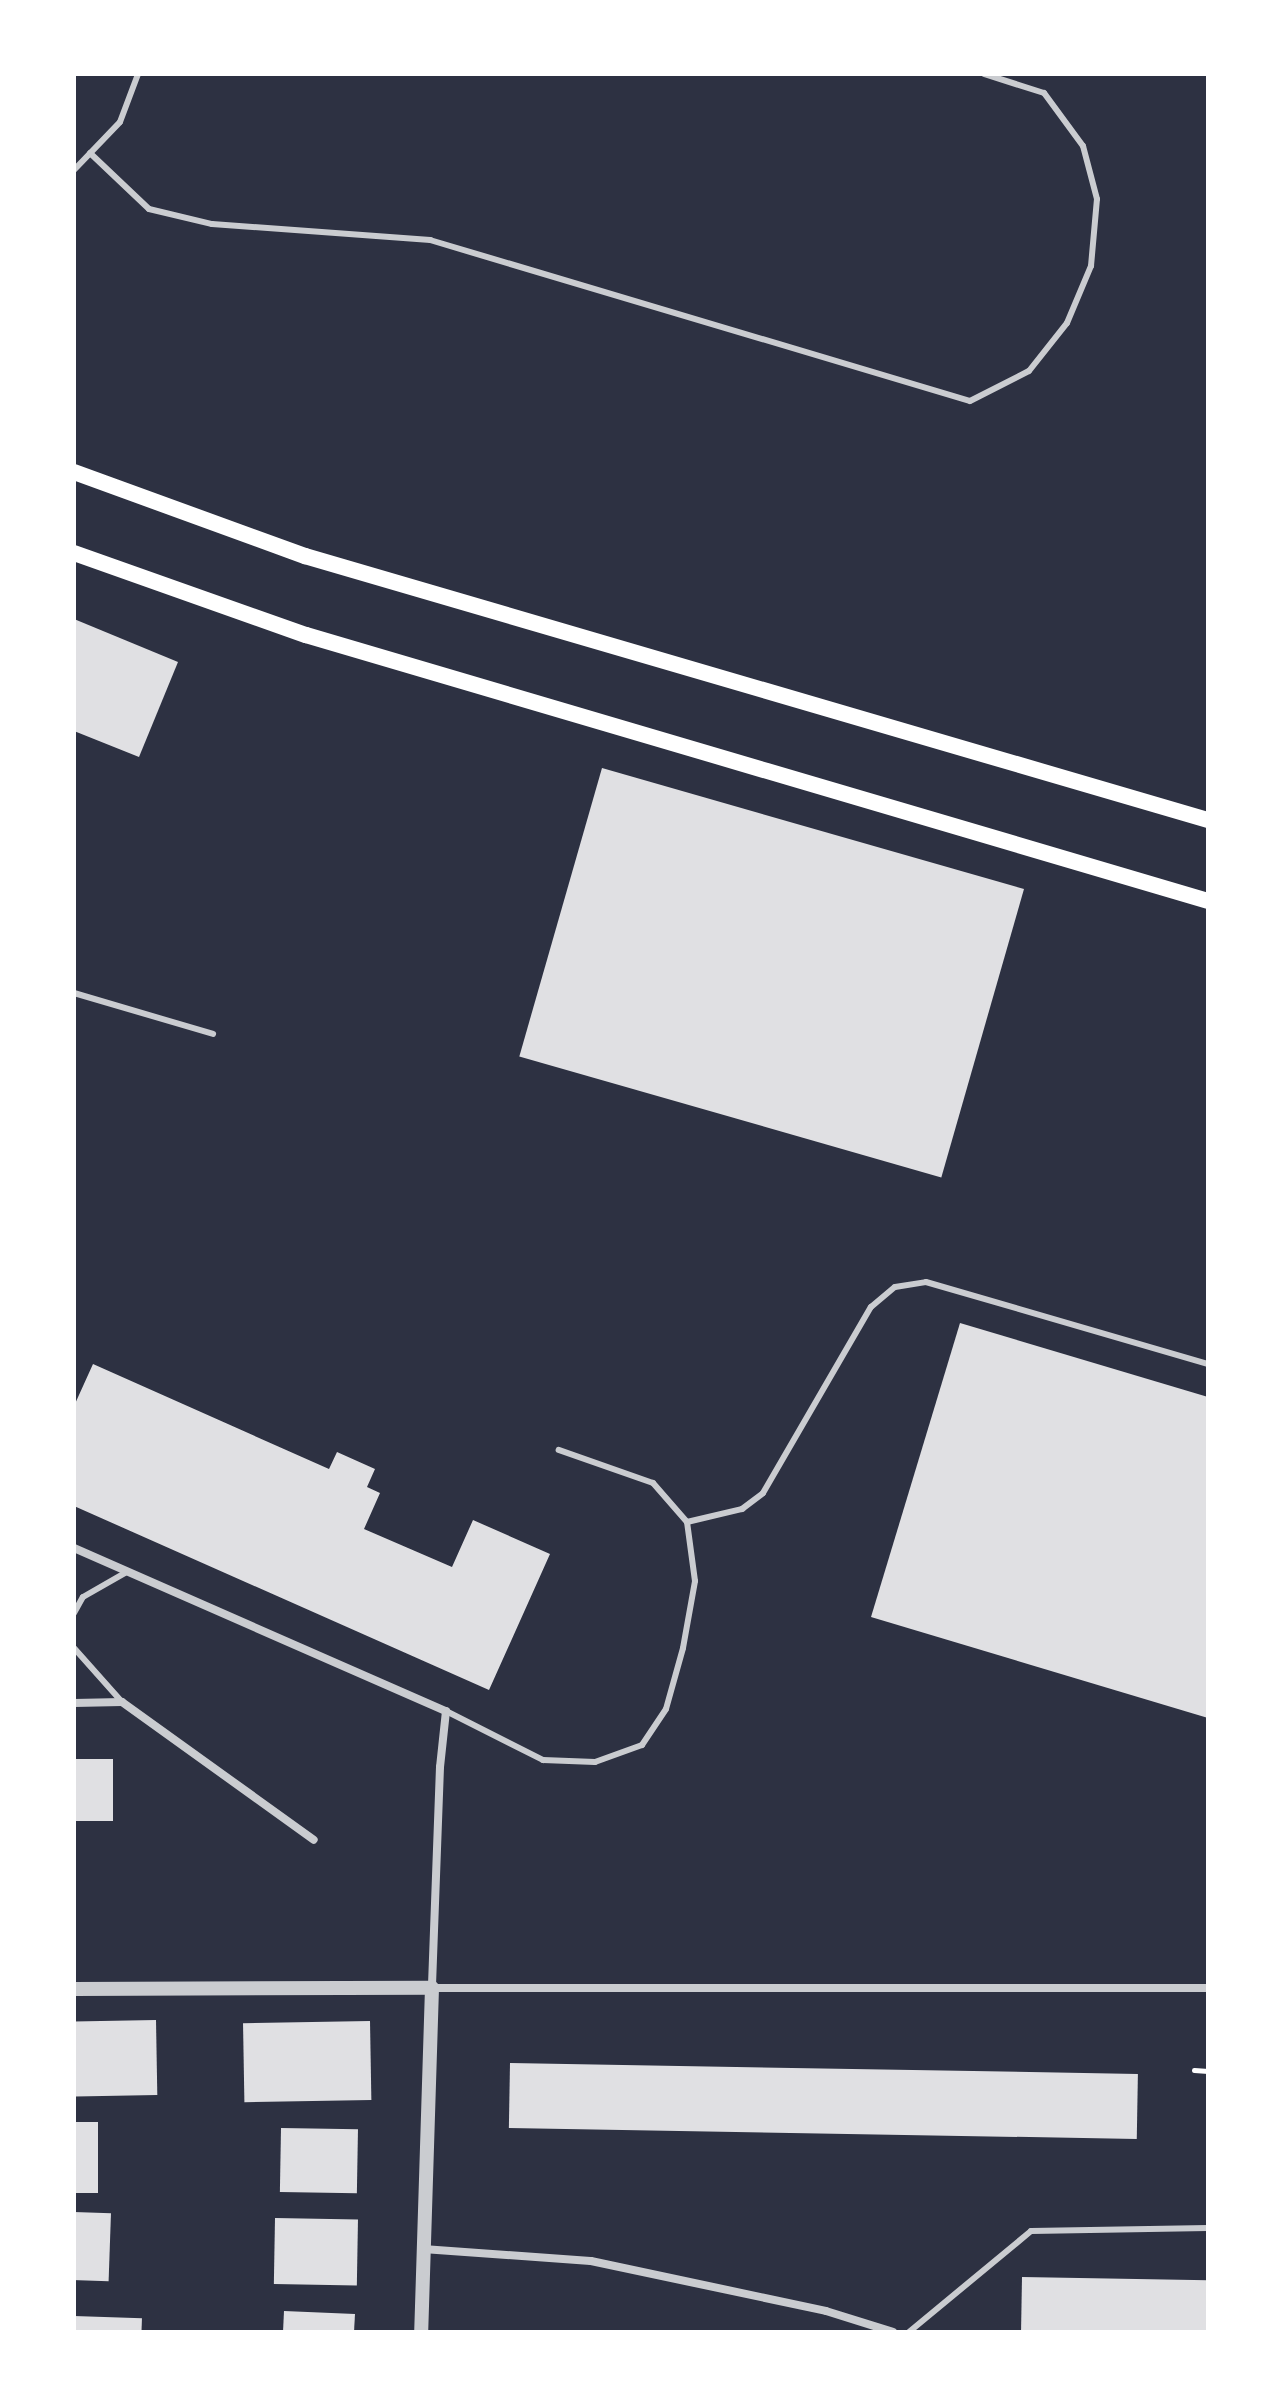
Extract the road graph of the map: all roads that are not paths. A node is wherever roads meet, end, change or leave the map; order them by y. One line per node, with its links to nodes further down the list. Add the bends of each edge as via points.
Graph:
1 (138, 74): 3 (lane, via 120,122)
2 (984, 74): 3 (lane, via 1044,93 1083,146 1097,199 1091,266 1067,323 1029,371 970,401 430,240 212,224 149,209)
3 (90, 153): 4 (lane)
4 (74, 170)
5 (74, 472): 7 (main road, via 305,556)
6 (74, 553): 8 (main road, via 306,635)
7 (1208, 820)
8 (1208, 901)
9 (74, 993): 10 (lane)
10 (213, 1034)
11 (1208, 1364): 13 (lane, via 926,1282 895,1287 871,1307 763,1493 742,1509)
12 (559, 1450): 13 (lane, via 653,1483)
13 (687, 1522): 20 (lane, via 695,1581 683,1648 666,1709 642,1745 595,1762 543,1760)
14 (74, 1548): 15 (street)
15 (125, 1573): 16 (lane, via 83,1597); 20 (street)
16 (74, 1613)
17 (74, 1648): 18 (lane)
18 (122, 1702): 19 (street); 21 (street)
19 (74, 1703)
20 (446, 1711): 22 (street)
21 (314, 1840)
22 (432, 1988): 23 (street); 24 (street); 26 (street)
23 (1208, 1988)
24 (74, 1989)
25 (1208, 2228): 29 (lane, via 1031,2231)
26 (423, 2249): 27 (street); 28 (street, via 591,2261 796,2304)
27 (421, 2332)
28 (893, 2332)
29 (909, 2332)

